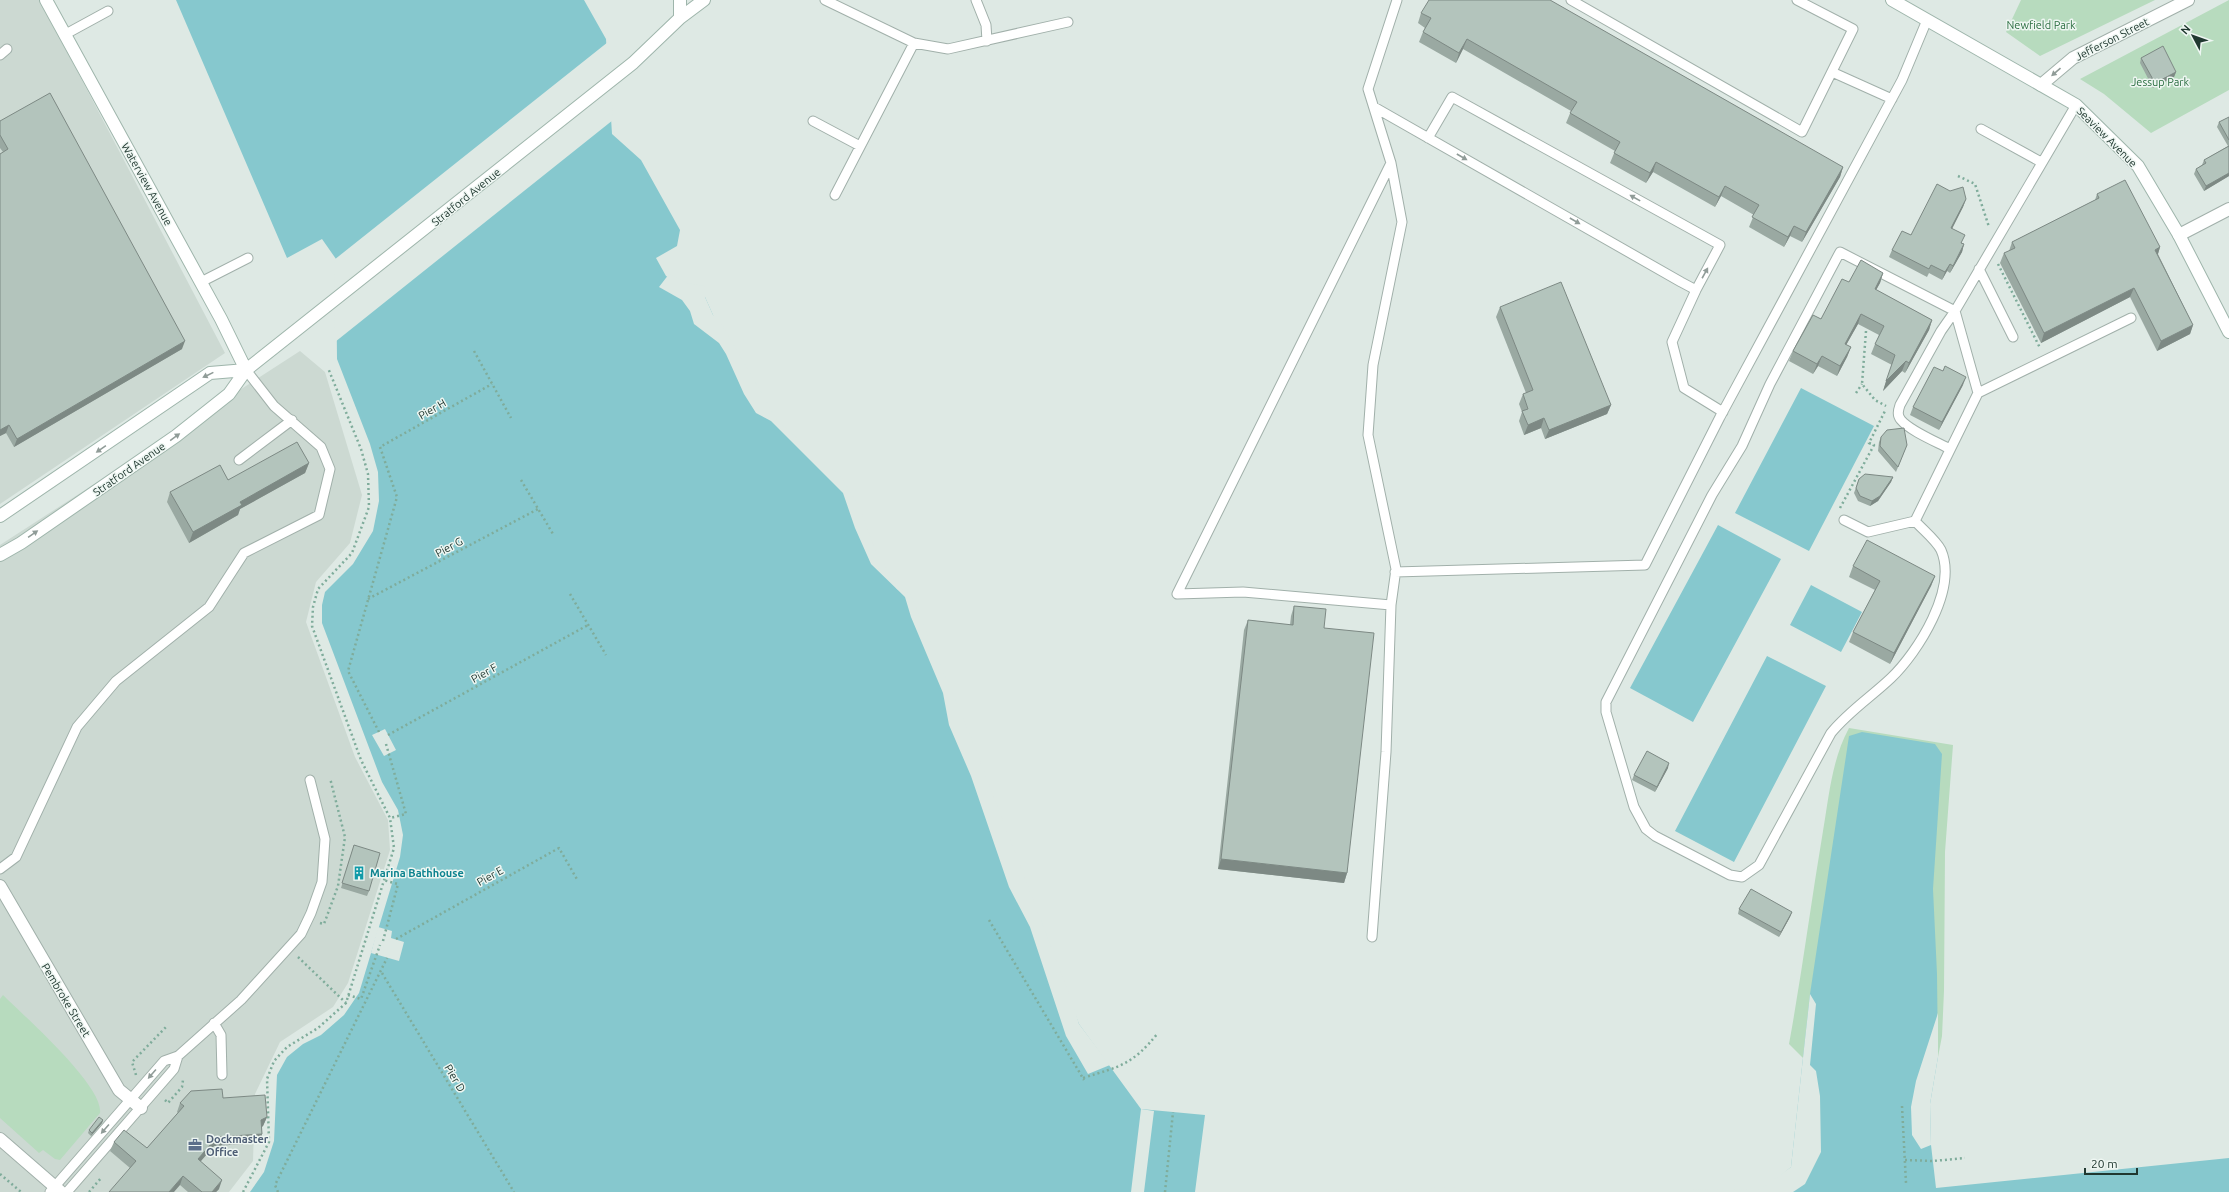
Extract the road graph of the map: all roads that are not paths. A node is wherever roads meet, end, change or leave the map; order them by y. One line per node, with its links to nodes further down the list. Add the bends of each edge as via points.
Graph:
1 (46, 0): 15 (street, Waterview Avenue)
2 (680, 0): 12 (street)
3 (704, 0): 12 (street, Stratford Avenue)
4 (825, 0): 17 (lane)
5 (976, 0): 16 (lane, via 986,25)
6 (1397, 0): 22 (lane, via 1368,89)
7 (1571, 0): 18 (lane, via 1802,132)
8 (1797, 0): 18 (lane, via 1853,29)
9 (1892, 0): 13 (street, Seaview Avenue)
10 (2188, 0): 19 (street, Jefferson Street, one-way to 19, via 2073,58)
11 (108, 12): 15 (lane)
12 (680, 18): 40 (street, Stratford Avenue, via 633,63)
13 (1927, 20): 19 (street, Seaview Avenue); 20 (lane)
14 (1068, 22): 16 (lane)
15 (64, 35): 34 (street, Waterview Avenue)
16 (987, 41): 17 (lane, via 948,49)
17 (914, 43): 26 (lane)
18 (1832, 72): 20 (lane)
19 (2041, 86): 21 (street, Seaview Avenue)
20 (1892, 99): 42 (lane)
21 (2076, 106): 27 (lane); 31 (street, Seaview Avenue, via 2138,166)
22 (1374, 107): 25 (lane); 28 (lane)
23 (813, 121): 26 (lane)
24 (1982, 130): 27 (lane)
25 (1428, 138): 35 (lane, one-way to 35); 35 (lane, one-way to 25, via 1720,245 1452,97)
26 (860, 146): 29 (lane)
27 (2041, 162): 33 (lane)
28 (1391, 163): 50 (lane, via 1402,222 1373,365 1368,435); 51 (lane, via 1177,594 1243,592)
29 (835, 195)
30 (2229, 208): 31 (street)
31 (2179, 235): 38 (street, Seaview Avenue)
32 (248, 258): 34 (lane)
33 (1979, 269): 36 (lane); 39 (lane)
34 (201, 282): 40 (street, Waterview Avenue)
35 (1696, 290): 42 (lane, via 1672,342 1684,388)
36 (1955, 311): 41 (lane); 44 (lane, via 1941,331 1898,412 1900,419 1907,425); 48 (lane, via 1840,252 1770,384 1742,446 1708,502 1606,702 1606,712 1634,807 1646,829 1730,875 1742,877 1759,865 1831,733 1843,719 1891,678 1933,618 1942,595 1945,562 1940,549)
37 (2131, 318): 41 (lane)
38 (2229, 332)
39 (2013, 337)
40 (246, 370): 43 (lane, via 274,406); 46 (street, one-way to 46, via 210,373); 49 (street, Stratford Avenue, one-way to 40, via 176,436 229,394)
41 (1978, 393): 44 (lane)
42 (1723, 412): 50 (lane, via 1645,565)
43 (292, 420): 45 (lane); 53 (lane, via 321,447 330,469 319,515 244,552 209,607 116,681 77,727 16,857)
44 (1950, 449): 48 (lane)
45 (239, 460)
46 (0, 516)
47 (1840, 517): 48 (lane, via 1868,532)
48 (1915, 521)
49 (0, 555)
50 (1395, 572): 51 (lane)
51 (1391, 605): 55 (lane, via 1386,752)
52 (310, 780): 56 (lane, via 325,839 322,882 311,913 301,934 289,948 241,1000)
53 (0, 869)
54 (0, 886): 59 (street, Pembroke Street, via 119,1090)
55 (1372, 937)
56 (214, 1023): 57 (lane); 58 (lane, via 221,1035)
57 (178, 1056): 59 (lane, one-way to 59, via 164,1061); 60 (lane, via 174,1069)
58 (222, 1075)
59 (131, 1099): 60 (street, Pembroke Street); 62 (lane, one-way to 62)
60 (141, 1108): 63 (lane)
61 (0, 1139): 62 (street)
62 (56, 1190)
63 (67, 1192)

